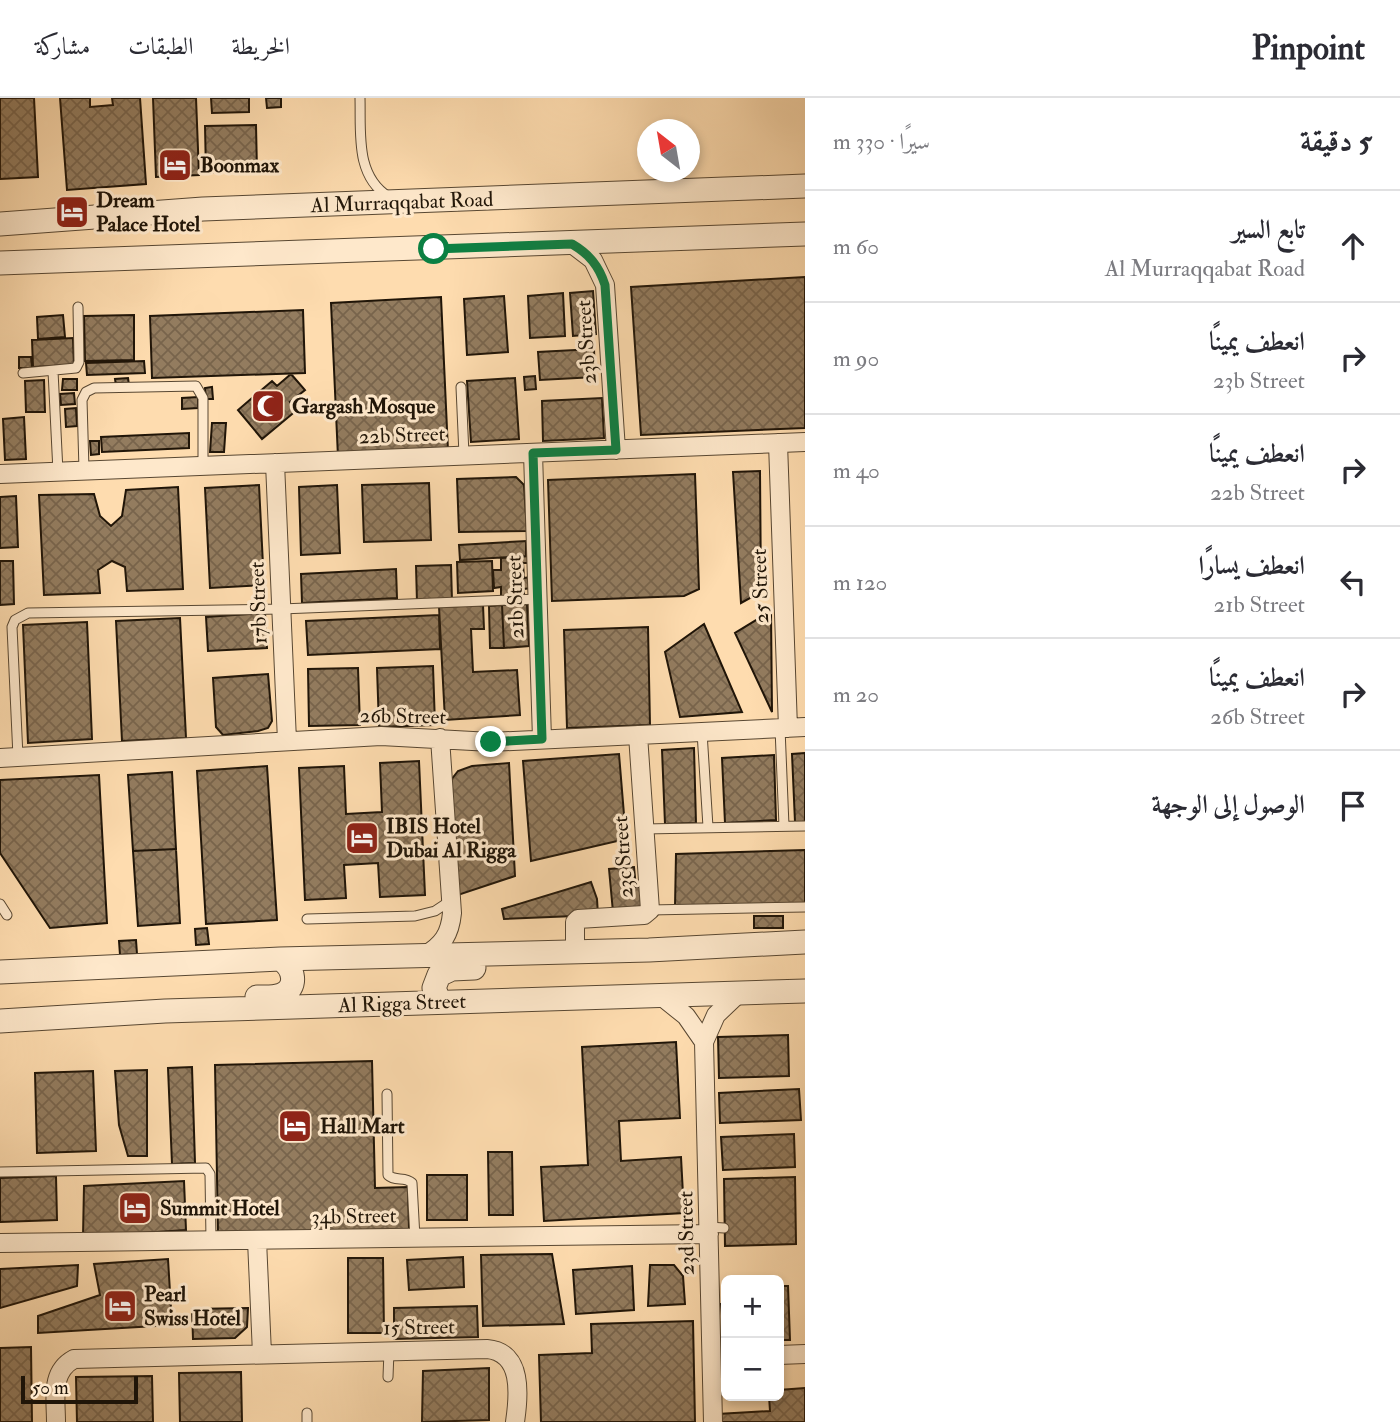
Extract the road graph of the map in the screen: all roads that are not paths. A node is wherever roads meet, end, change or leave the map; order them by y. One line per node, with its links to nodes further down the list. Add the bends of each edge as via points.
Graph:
1 (360, 98): 3 (lane, via 365,170 373,184)
2 (801, 183): 3 (street, Al Murraqqabat Road)
3 (400, 203): 4 (street, Al Murraqqabat Road)
4 (203, 209): 6 (street, Al Murraqqabat Road); 7 (street, via 124,223)
5 (0, 216): 6 (street)
6 (25, 223): 7 (street, Al Murraqqabat Road)
7 (0, 227)
8 (805, 234): 9 (street)
9 (572, 244): 10 (street); 17 (street, 23b Street, via 593,261 605,285)
10 (4, 263)
11 (78, 307): 12 (lane, via 78,365)
12 (52, 371): 13 (lane); 23 (lane)
13 (23, 373)
14 (461, 387): 19 (lane)
15 (805, 442): 16 (street, 22b Street)
16 (778, 443): 17 (street, 22b Street); 27 (street, 25 Street)
17 (616, 450): 18 (street, 22b Street)
18 (533, 453): 19 (street, 22b Street); 25 (street, 21b Street)
19 (464, 456): 20 (street, 22b Street)
20 (275, 463): 21 (street, 22b Street); 26 (street, 17b Street)
21 (203, 466): 22 (street, 22b Street); 22 (lane, via 203,398 196,386 94,388 82,400)
22 (84, 470): 23 (street, 22b Street)
23 (58, 471): 24 (street, 22b Street)
24 (0, 474)
25 (538, 599): 26 (lane); 31 (street, 21b Street)
26 (281, 609): 32 (street, 17b Street); 33 (lane, via 21,615 11,635)
27 (791, 728): 28 (street, 26b Street); 34 (lane)
28 (702, 732): 29 (street, 26b Street); 36 (lane)
29 (638, 735): 31 (street, 26b Street); 37 (street, 23c Street)
30 (440, 738): 31 (street, 26b Street); 32 (street, 26b Street); 38 (street)
31 (542, 739)
32 (287, 741): 33 (street, 26b Street)
33 (9, 757)
34 (784, 826): 35 (lane); 36 (lane)
35 (805, 826)
36 (708, 827): 37 (lane)
37 (644, 829): 41 (street, 23c Street)
38 (452, 900): 43 (lane, via 415,916); 46 (street, via 451,926 445,939)
39 (0, 904): 42 (lane)
40 (805, 907): 41 (lane)
41 (650, 910): 45 (street, 23c Street, via 644,915 578,919)
42 (7, 915)
43 (307, 919)
44 (805, 942): 45 (street)
45 (568, 951): 46 (street); 52 (street, via 523,967 445,971 433,988)
46 (425, 956): 47 (street)
47 (280, 959): 48 (street); 53 (street, via 292,971 285,994 194,1001)
48 (0, 972)
49 (805, 991): 50 (street, Al Rigga Street)
50 (737, 995): 51 (street, Al Rigga Street); 55 (street, 23d Street, via 716,1015)
51 (661, 996): 52 (street, Al Rigga Street); 55 (street, via 686,1016)
52 (439, 1001): 53 (street, Al Rigga Street)
53 (165, 1012): 54 (street, Al Rigga Street)
54 (0, 1021)
55 (704, 1042): 58 (street, 23d Street)
56 (387, 1094): 59 (lane, via 388,1175 412,1182)
57 (0, 1172): 60 (lane, via 206,1168 210,1174)
58 (714, 1230): 59 (street, 34b Street); 67 (street, 23d Street)
59 (415, 1238): 61 (street, 34b Street)
60 (211, 1240): 61 (street, 34b Street); 62 (street, 34b Street)
61 (257, 1240): 64 (street)
62 (0, 1243)
63 (389, 1351): 64 (street, 15 Street); 68 (lane); 70 (street, 15 Street, via 487,1349 503,1353 516,1374)
64 (262, 1354): 69 (street, 15 Street, via 74,1359 59,1370 56,1379)
65 (784, 1354): 66 (street)
66 (805, 1354)
67 (719, 1355): 71 (street, 23d Street)
68 (388, 1377)
69 (56, 1422)
70 (515, 1422)
71 (713, 1422)

